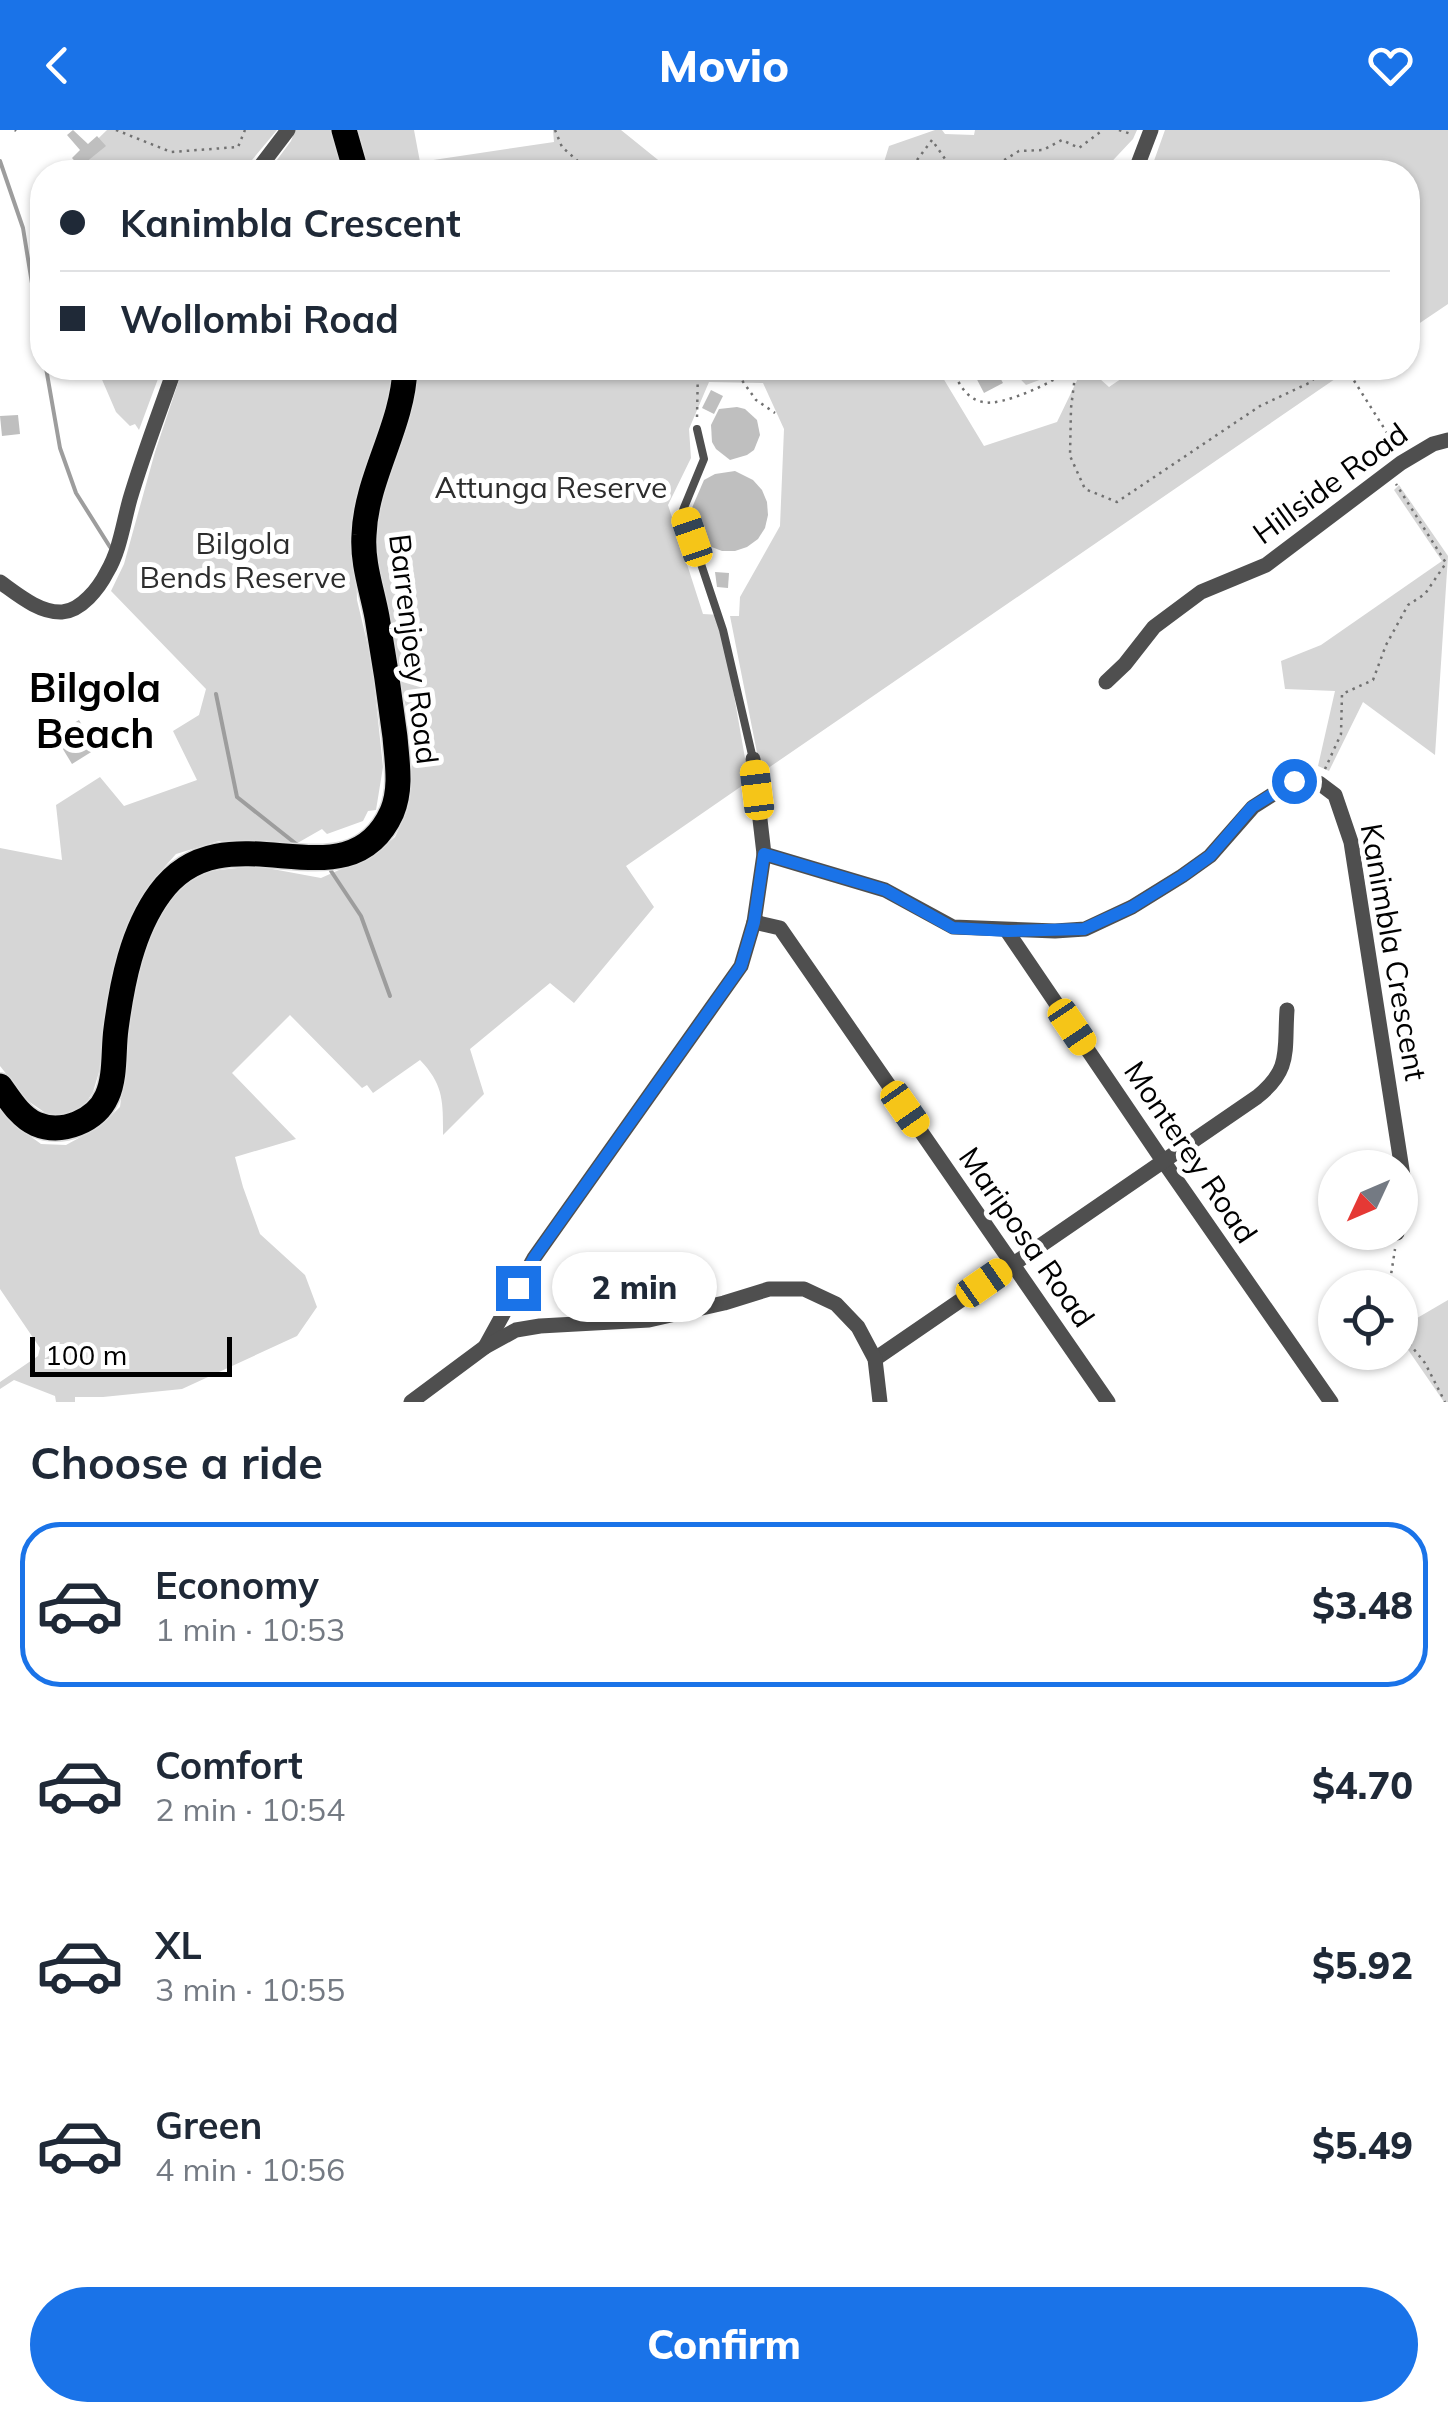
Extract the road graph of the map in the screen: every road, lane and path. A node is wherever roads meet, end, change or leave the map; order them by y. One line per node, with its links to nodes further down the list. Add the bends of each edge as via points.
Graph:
1 (116, 130): 2 (path, via 171,152 238,147)
2 (245, 130)
3 (288, 130): 8 (street)
4 (344, 130): 9 (main road)
5 (555, 130): 10 (path)
6 (1103, 130): 13 (path, via 1078,148 1062,140)
7 (1150, 130): 14 (street)
8 (265, 160)
9 (353, 160)
10 (577, 160)
11 (917, 160): 12 (path, via 932,140)
12 (946, 160)
13 (1004, 160)
14 (1139, 160)
15 (171, 380): 28 (street, via 117,549 94,590 62,612 33,604)
16 (404, 380): 36 (main road, Barrenjoey Road, via 364,535 398,770 386,823 364,845 337,858 244,852 182,870 141,927 123,986 108,1094 95,1112 50,1128 22,1114)
17 (696, 380): 25 (path)
18 (743, 380): 24 (path)
19 (957, 380): 20 (path, via 982,402)
20 (1054, 380)
21 (1072, 380): 22 (path, via 1070,456 1085,488 1117,502 1260,406)
22 (1312, 380)
23 (1354, 380): 27 (path)
24 (775, 413)
25 (697, 429): 30 (lane, via 704,459 682,510 723,630)
26 (1448, 440): 27 (street, Hillside Road)
27 (1405, 460): 29 (street, Hillside Road, via 1266,565 1201,592 1154,627); 31 (path, via 1395,482 1446,563 1425,594 1408,605 1373,680 1342,694 1341,734)
28 (0, 582)
29 (1106, 682)
30 (753, 759): 32 (street)
31 (1318, 783): 34 (street, via 1294,781 1252,807 1210,856 1132,907 1084,929); 37 (street, Kanimbla Crescent, via 1335,796 1351,842)
32 (764, 854): 33 (street); 34 (street, via 885,890 953,928)
33 (754, 922): 39 (street, Mariposa Road, via 780,928); 40 (street, via 741,966 534,1258)
34 (1008, 931): 38 (street, Monterey Road)
35 (1287, 1010): 38 (street, via 1283,1067 1274,1084)
36 (0, 1086)
37 (1399, 1150)
38 (1163, 1160): 39 (street); 46 (street, Monterey Road)
39 (1012, 1264): 42 (street); 45 (street, Mariposa Road)
40 (484, 1347): 42 (street, via 516,1330 649,1320 769,1289 804,1289 836,1304); 44 (street)
41 (1418, 1354): 47 (path)
42 (875, 1359): 43 (street)
43 (874, 1400)
44 (411, 1402)
45 (1108, 1402)
46 (1330, 1402)
47 (1445, 1402)

